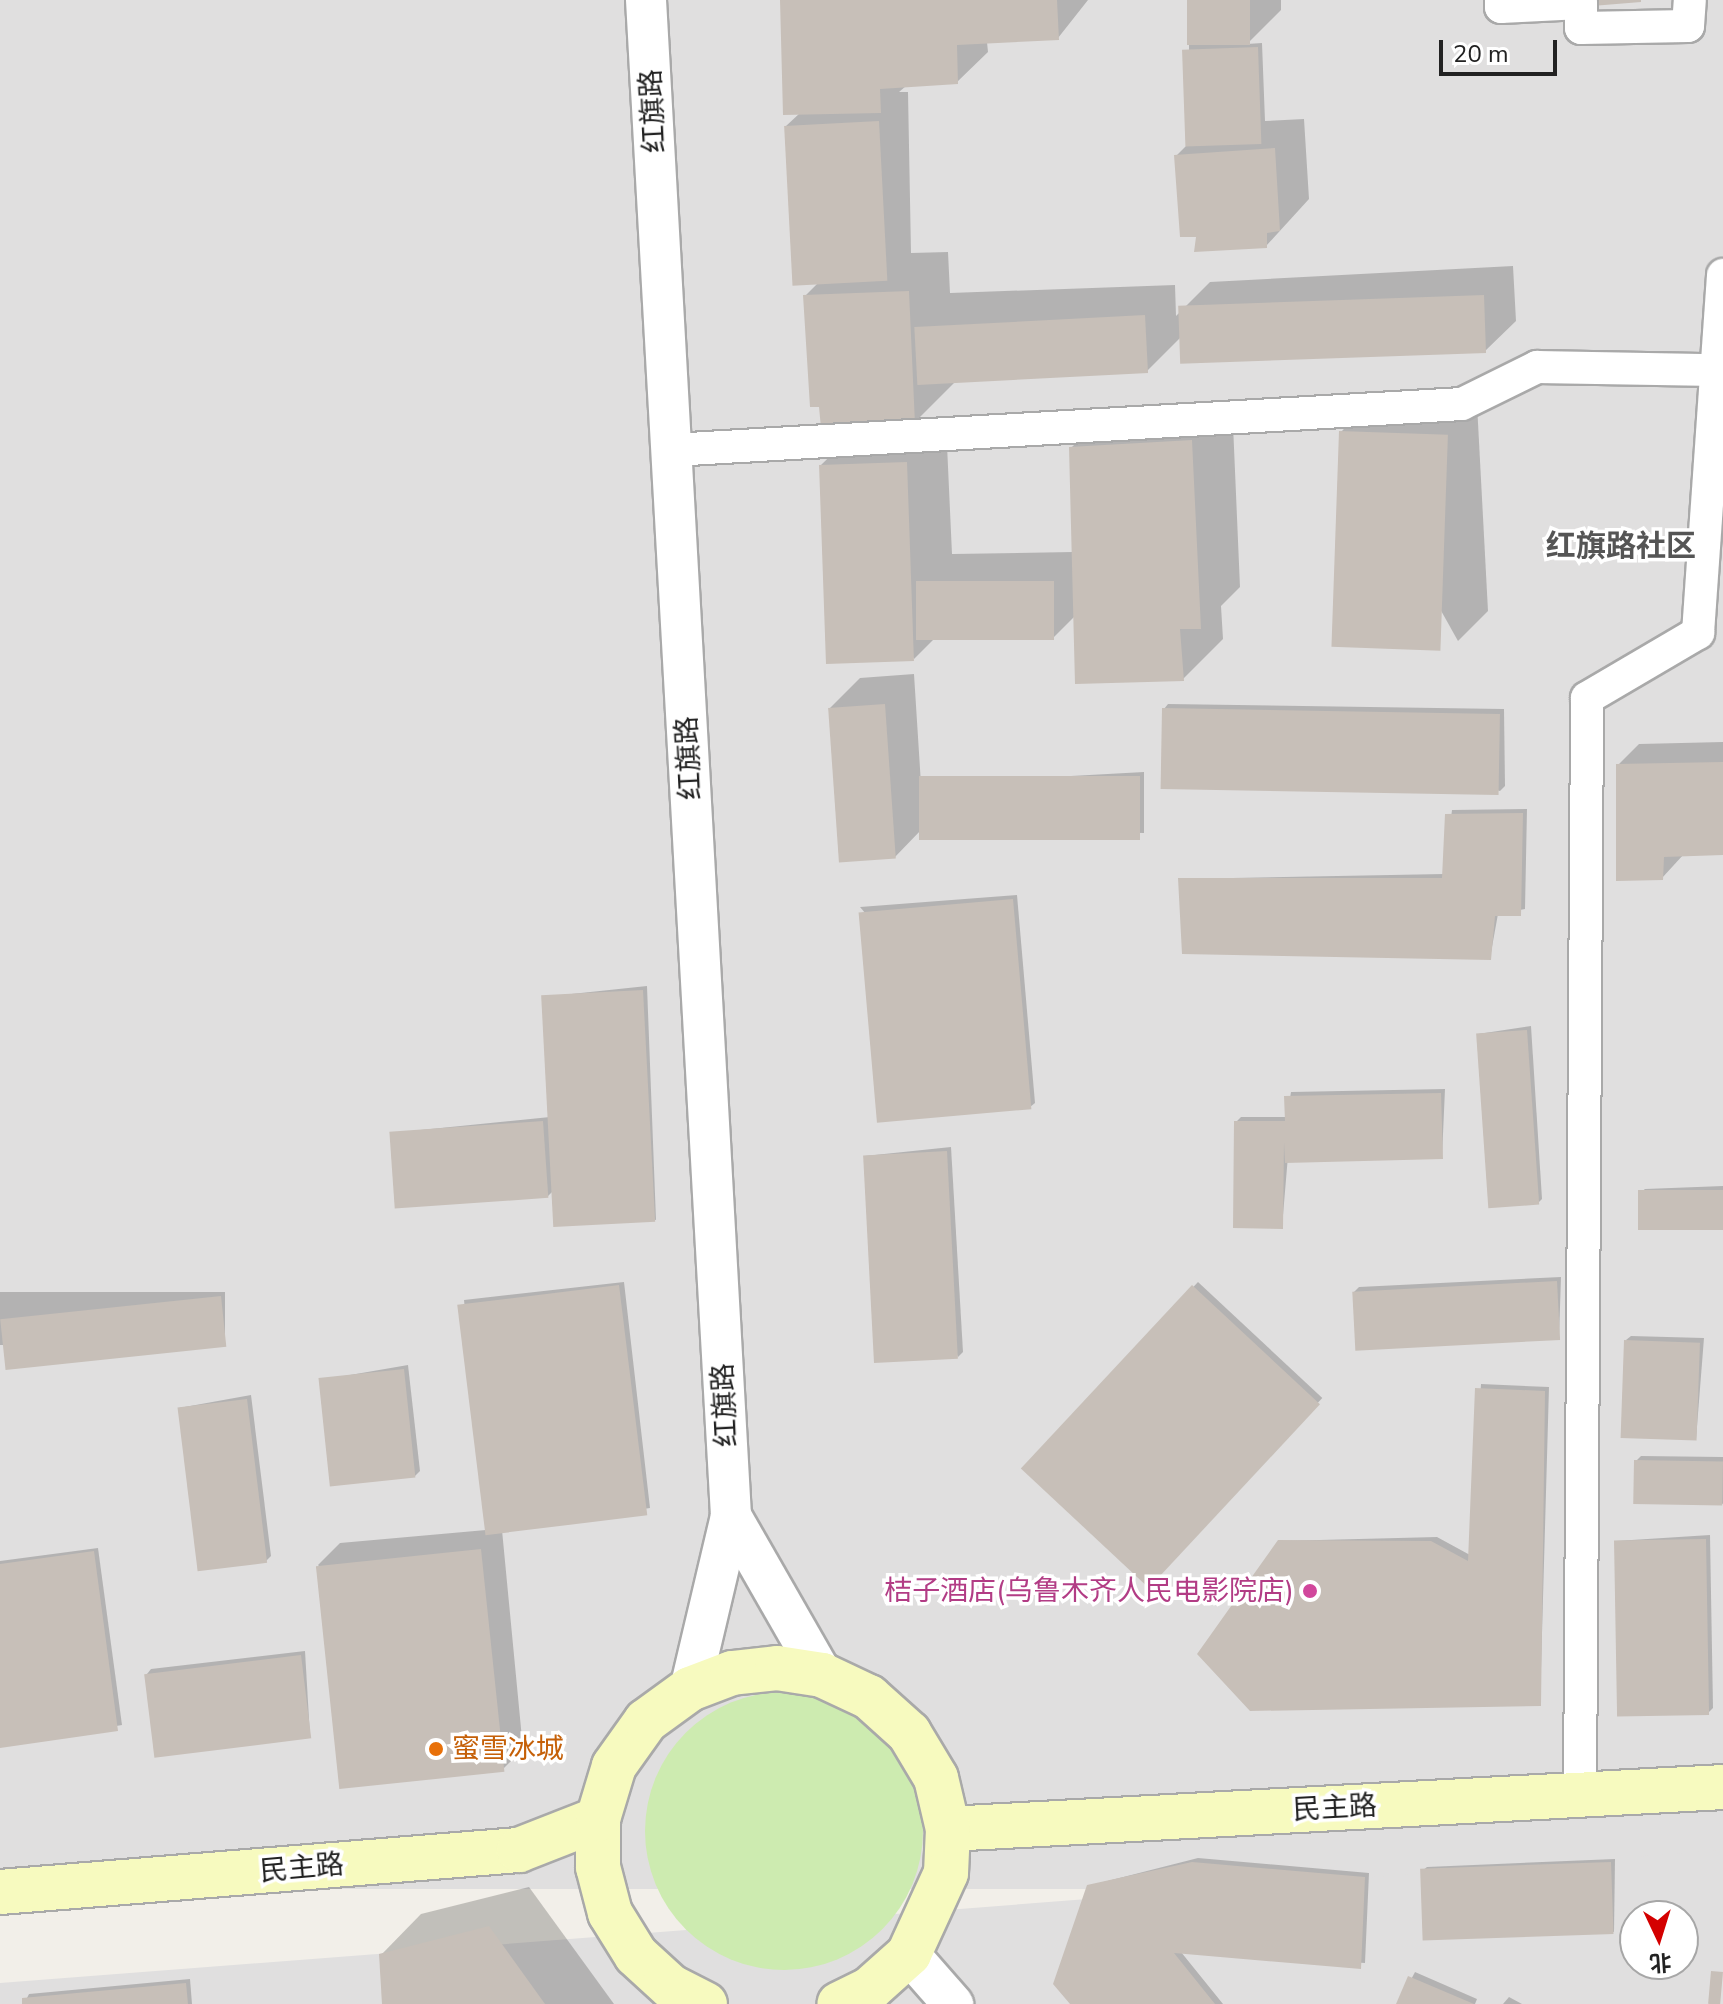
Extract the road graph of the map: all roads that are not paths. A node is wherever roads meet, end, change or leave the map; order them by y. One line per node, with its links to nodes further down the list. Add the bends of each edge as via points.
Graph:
1 (646, 0): 6 (street, 红旗路)
2 (1501, 0): 3 (street, via 1501,7 1581,3 1581,28 1688,26)
3 (1690, 0)
4 (1723, 275): 5 (street)
5 (1716, 370): 6 (street, via 1537,367 1462,404); 11 (street, via 1698,633 1587,698)
6 (672, 450): 7 (street, 红旗路)
7 (731, 1516): 8 (street); 9 (street)
8 (822, 1675): 9 (main road, via 777,1668 732,1673); 13 (main road, via 869,1697 909,1733 936,1778)
9 (690, 1689): 12 (main road, via 638,1733 614,1766)
10 (1723, 1787): 11 (main road, 民主路)
11 (1580, 1794): 13 (main road, 民主路)
12 (598, 1819): 14 (main road, 民主路, via 519,1850); 16 (main road, via 598,1867 610,1913 636,1955)
13 (948, 1829): 15 (main road, via 946,1873)
14 (0, 1892)
15 (909, 1954): 17 (main road, via 870,1989); 18 (street)
16 (680, 1998)
17 (839, 2004)
18 (953, 2004)

